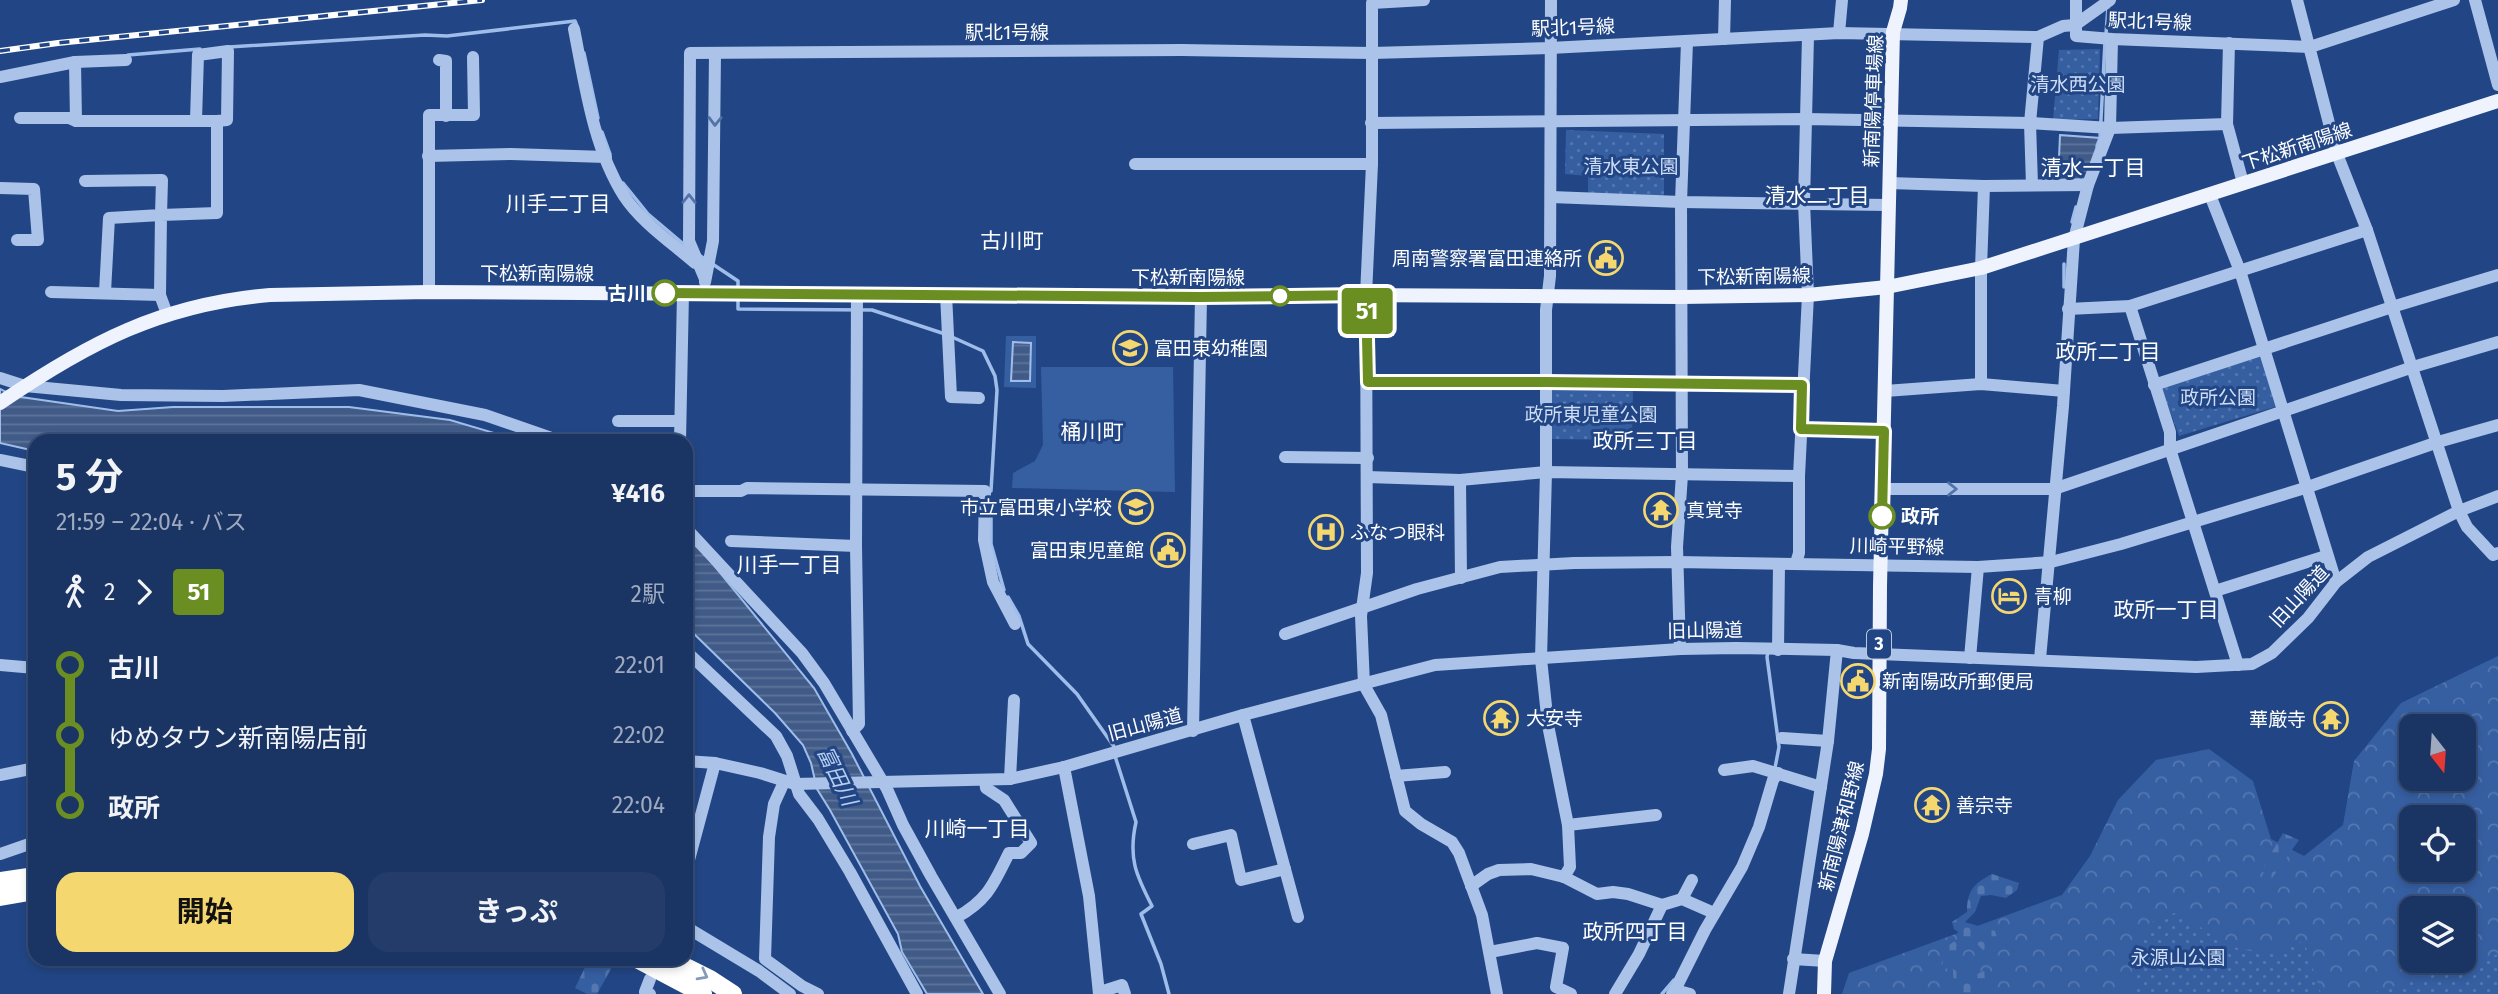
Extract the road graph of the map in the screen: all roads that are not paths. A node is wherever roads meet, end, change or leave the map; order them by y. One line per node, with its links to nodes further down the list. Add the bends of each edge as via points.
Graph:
1 (1424, 0): 24 (street, via 1372,3)
2 (1551, 0): 22 (street)
3 (1725, 0): 17 (street)
4 (1842, 0): 14 (street)
5 (1900, 0): 13 (main road, 新南陽停車場線)
6 (2076, 0): 11 (street)
7 (2110, 0): 11 (street)
8 (2297, 0): 21 (street)
9 (2454, 0): 21 (street)
10 (2475, 0): 30 (street)
11 (2075, 25): 16 (street, 駅北1号線); 18 (street, 駅北1号線, via 2076,36)
12 (574, 29): 47 (street)
13 (1893, 32): 14 (street, 駅北1号線); 16 (street, 駅北1号線); 37 (main road, 新南陽停車場線)
14 (1839, 33): 15 (street, 駅北1号線)
15 (1808, 36): 17 (street, 駅北1号線); 34 (street)
16 (2038, 37): 42 (street)
17 (1724, 39): 19 (street, 駅北1号線)
18 (2112, 39): 20 (street, 駅北1号線); 44 (street)
19 (1687, 42): 22 (street, 駅北1号線); 36 (street)
20 (2229, 43): 21 (street, 駅北1号線); 43 (street)
21 (2310, 47): 45 (street)
22 (1550, 48): 24 (street, 駅北1号線); 40 (street)
23 (715, 53): 24 (street, 駅北1号線); 66 (street, one-way to 23, via 689,241 690,53); 70 (street, one-way to 70, via 713,241)
24 (1372, 53): 41 (street)
25 (473, 57): 32 (street, via 474,115)
26 (125, 60): 28 (street)
27 (439, 60): 32 (street, via 446,61)
28 (75, 62): 29 (street); 38 (street)
29 (0, 77)
30 (2498, 85)
31 (2498, 101): 45 (main road, 下松新南陽線)
32 (446, 116): 46 (street, via 429,115)
33 (20, 118): 38 (street)
34 (1806, 119): 36 (street); 37 (street); 60 (street)
35 (196, 120): 38 (street); 39 (street); 39 (street, via 198,55 228,51 227,120)
36 (1685, 120): 40 (street); 59 (street)
37 (1891, 120): 42 (street); 51 (main road, 新南陽停車場線)
38 (76, 121)
39 (217, 121): 62 (street, via 217,213)
40 (1552, 122): 41 (street); 58 (street)
41 (1371, 123): 49 (street)
42 (2030, 123): 44 (street); 55 (street)
43 (2227, 124): 44 (street); 52 (street)
44 (2110, 128): 53 (street)
45 (2337, 154): 52 (main road, 下松新南陽線); 63 (street)
46 (428, 156): 47 (street); 74 (street)
47 (606, 158): 66 (street, via 624,196)
48 (1135, 164): 49 (street)
49 (1371, 164): 79 (street)
50 (85, 181): 62 (street, via 162,180)
51 (1889, 183): 54 (street); 61 (main road, 新南陽停車場線)
52 (2243, 183): 57 (main road, 下松新南陽線)
53 (2088, 185): 55 (street); 64 (street)
54 (1984, 186): 55 (street); 67 (street)
55 (2032, 186)
56 (0, 188): 65 (street, via 34,189 38,240)
57 (2210, 195): 64 (main road, 下松新南陽線); 68 (street)
58 (1550, 197): 59 (street); 80 (street)
59 (1681, 202): 60 (street); 83 (street)
60 (1804, 202): 61 (street); 81 (street)
61 (1888, 205): 71 (main road, 新南陽停車場線)
62 (161, 215): 73 (street, via 108,218); 76 (street)
63 (2367, 230): 68 (street); 85 (street)
64 (2074, 239): 67 (main road, 下松新南陽線); 86 (street)
65 (17, 240)
66 (698, 266): 70 (street)
67 (1981, 268): 71 (main road, 下松新南陽線); 95 (street)
68 (2240, 271): 84 (street); 89 (street)
69 (2498, 275): 85 (street)
70 (705, 286): 75 (main road, 下松新南陽線); 77 (main road, 下松新南陽線)
71 (1887, 288): 81 (main road, 下松新南陽線); 99 (main road, 新南陽津和野線 / 3)
72 (51, 292): 73 (street)
73 (105, 292): 76 (street)
74 (429, 292): 75 (main road, 下松新南陽線); 87 (main road, 下松新南陽線, via 231,298)
75 (683, 293): 105 (street)
76 (160, 295): 87 (street)
77 (857, 295): 78 (main road, 下松新南陽線); 126 (street)
78 (946, 295): 82 (main road, 下松新南陽線); 101 (street, via 951,397)
79 (1366, 295): 80 (main road, 下松新南陽線); 82 (main road, 下松新南陽線); 92 (street)
80 (1549, 295): 83 (main road, 下松新南陽線); 93 (street)
81 (1808, 295): 83 (main road, 下松新南陽線); 96 (street)
82 (1200, 297): 163 (street)
83 (1681, 297): 94 (street)
84 (2130, 306): 86 (street); 97 (street)
85 (2392, 307): 89 (street); 90 (street)
86 (2068, 309): 100 (street)
87 (167, 314): 98 (main road, 下松新南陽線, via 96,343)
88 (2498, 342): 90 (street)
89 (2264, 349): 97 (street); 103 (street)
90 (2413, 367): 103 (street); 111 (street)
91 (0, 378): 98 (street)
92 (1368, 382): 93 (street); 114 (street)
93 (1546, 382): 94 (street); 117 (street)
94 (1681, 383): 96 (street); 118 (street)
95 (1981, 384): 99 (street); 100 (street)
96 (1802, 385): 107 (street)
97 (2154, 385): 112 (street, via 2170,432)
98 (21, 389): 102 (main road, 下松新南陽線); 109 (street, via 223,396 359,390 485,415)
99 (1885, 391): 108 (main road, 新南陽津和野線 / 3)
100 (2064, 391): 124 (street)
101 (979, 398)
102 (0, 403)
103 (2285, 410): 112 (street); 122 (street)
104 (618, 421): 105 (street)
105 (680, 421): 110 (street)
106 (2498, 425): 111 (street, 川崎平野線)
107 (1801, 429): 108 (street); 119 (street)
108 (1884, 431): 123 (main road, 新南陽津和野線 / 3)
109 (540, 434)
110 (680, 434)
111 (2438, 442): 122 (street, 川崎平野線); 128 (street)
112 (2170, 449): 124 (street); 129 (street)
113 (1285, 457): 114 (street)
114 (1368, 458): 120 (street)
115 (0, 460): 116 (street)
116 (28, 466)
117 (1546, 472): 118 (street); 121 (street); 138 (street)
118 (1682, 475): 119 (street); 135 (street)
119 (1799, 476): 137 (street)
120 (1367, 477): 121 (street); 145 (street)
121 (1460, 480): 142 (street)
122 (2305, 488): 129 (street, 川崎平野線); 134 (street)
123 (1883, 489): 124 (street, one-way to 124); 140 (main road, 新南陽津和野線 / 3)
124 (2054, 489): 136 (street)
125 (693, 491): 126 (street)
126 (857, 491): 132 (street); 146 (street, via 985,491 984,540 993,583)
127 (2498, 496): 128 (street, 旧山陽道)
128 (2459, 511): 133 (street, via 2493,555); 143 (street, 旧山陽道, via 2368,557)
129 (2192, 521): 136 (street, 川崎平野線); 144 (street)
130 (693, 536): 162 (street, via 802,653)
131 (731, 541): 132 (street)
132 (856, 546): 162 (street, via 859,724)
133 (2498, 553)
134 (2326, 556): 143 (street); 144 (street)
135 (1677, 562): 138 (street, 川崎平野線); 139 (street, 川崎平野線); 148 (street)
136 (2051, 562): 141 (street, 川崎平野線); 155 (street)
137 (1796, 563): 139 (street, 川崎平野線); 140 (street, 川崎平野線)
138 (1544, 564): 142 (street, 川崎平野線, via 1500,567); 154 (street)
139 (1779, 564): 149 (street)
140 (1881, 565): 141 (street, 川崎平野線); 151 (main road, 新南陽津和野線 / 3)
141 (1978, 567): 153 (street)
142 (1461, 578): 145 (street, 川崎平野線)
143 (2336, 582): 156 (street, 旧山陽道, via 2272,653 2252,664)
144 (2216, 591): 156 (street)
145 (1363, 607): 147 (street, 川崎平野線); 159 (street)
146 (1015, 624)
147 (1285, 634)
148 (1680, 649): 149 (street, 旧山陽道); 154 (street, 旧山陽道)
149 (1778, 650): 150 (street, 旧山陽道)
150 (1837, 650): 151 (street, 旧山陽道); 165 (street)
151 (1879, 654): 153 (street, 旧山陽道); 202 (main road, 新南陽津和野線 / 3, via 1876,774)
152 (693, 657): 177 (street, via 776,736 788,756)
153 (1970, 658): 155 (street, 旧山陽道)
154 (1541, 659): 159 (street, 旧山陽道, via 1435,665); 181 (street, via 1548,725)
155 (2040, 659): 156 (street, 旧山陽道, via 2183,667)
156 (2238, 665)
157 (0, 666): 158 (street)
158 (28, 668)
159 (1364, 685): 161 (street, 旧山陽道); 174 (street, via 1381,715)
160 (1014, 699): 175 (street)
161 (1242, 715): 163 (street, 旧山陽道); 186 (street)
162 (852, 731): 178 (street)
163 (1193, 731): 168 (street, 旧山陽道)
164 (1782, 738): 165 (street)
165 (1828, 741): 179 (street)
166 (693, 761): 167 (street)
167 (715, 763): 177 (street); 182 (street)
168 (1064, 766): 175 (street, 旧山陽道); 207 (street, via 1089,896)
169 (28, 769): 173 (street)
170 (1724, 770): 172 (street, via 1752,766)
171 (1445, 772): 174 (street)
172 (1779, 774): 179 (street); 196 (street, via 1742,867)
173 (0, 775)
174 (1396, 776): 191 (street, via 1405,811 1452,842)
175 (1010, 779): 176 (street, 旧山陽道)
176 (985, 780): 178 (street, 旧山陽道); 197 (street, via 986,788 1004,800 1031,843 1021,853 1009,853 992,888)
177 (794, 783): 178 (street, 旧山陽道); 212 (street, via 774,804 765,959); 213 (street)
178 (877, 783): 197 (street)
179 (1821, 787): 201 (street)
180 (1656, 815): 181 (street)
181 (1568, 825): 188 (street, via 1570,867)
182 (693, 828)
183 (28, 844): 185 (street)
184 (1193, 844): 186 (street, via 1231,835 1241,880)
185 (0, 854)
186 (1285, 869): 198 (street)
187 (28, 877): 190 (highway)
188 (1564, 877): 191 (street, via 1531,869 1499,870); 195 (street, via 1597,894 1628,894)
189 (1692, 880): 194 (street)
190 (0, 881)
191 (1471, 886): 200 (street)
192 (28, 892): 193 (highway)
193 (0, 897)
194 (1682, 899): 195 (street); 196 (street)
195 (1662, 905): 218 (street)
196 (1714, 913): 206 (street)
197 (957, 917): 214 (street)
198 (1298, 917)
199 (693, 931): 211 (street)
200 (1490, 952): 216 (street); 217 (street, via 1537,943 1563,948 1556,987)
201 (1793, 959): 202 (street); 220 (street)
202 (1825, 961): 221 (main road, 新南陽津和野線 / 3)
203 (650, 966): 209 (highway)
204 (684, 966): 210 (highway, one-way to 210)
205 (650, 979): 208 (street, via 645,992)
206 (1673, 992): 219 (street)
207 (1099, 993): 215 (street, via 1122,985)
208 (650, 994)
209 (702, 994)
210 (733, 994)
211 (790, 994)
212 (818, 994)
213 (917, 994)
214 (1000, 994)
215 (1125, 994)
216 (1497, 994)
217 (1571, 994)
218 (1615, 994)
219 (1690, 994)
220 (1789, 994)
221 (1824, 994)

